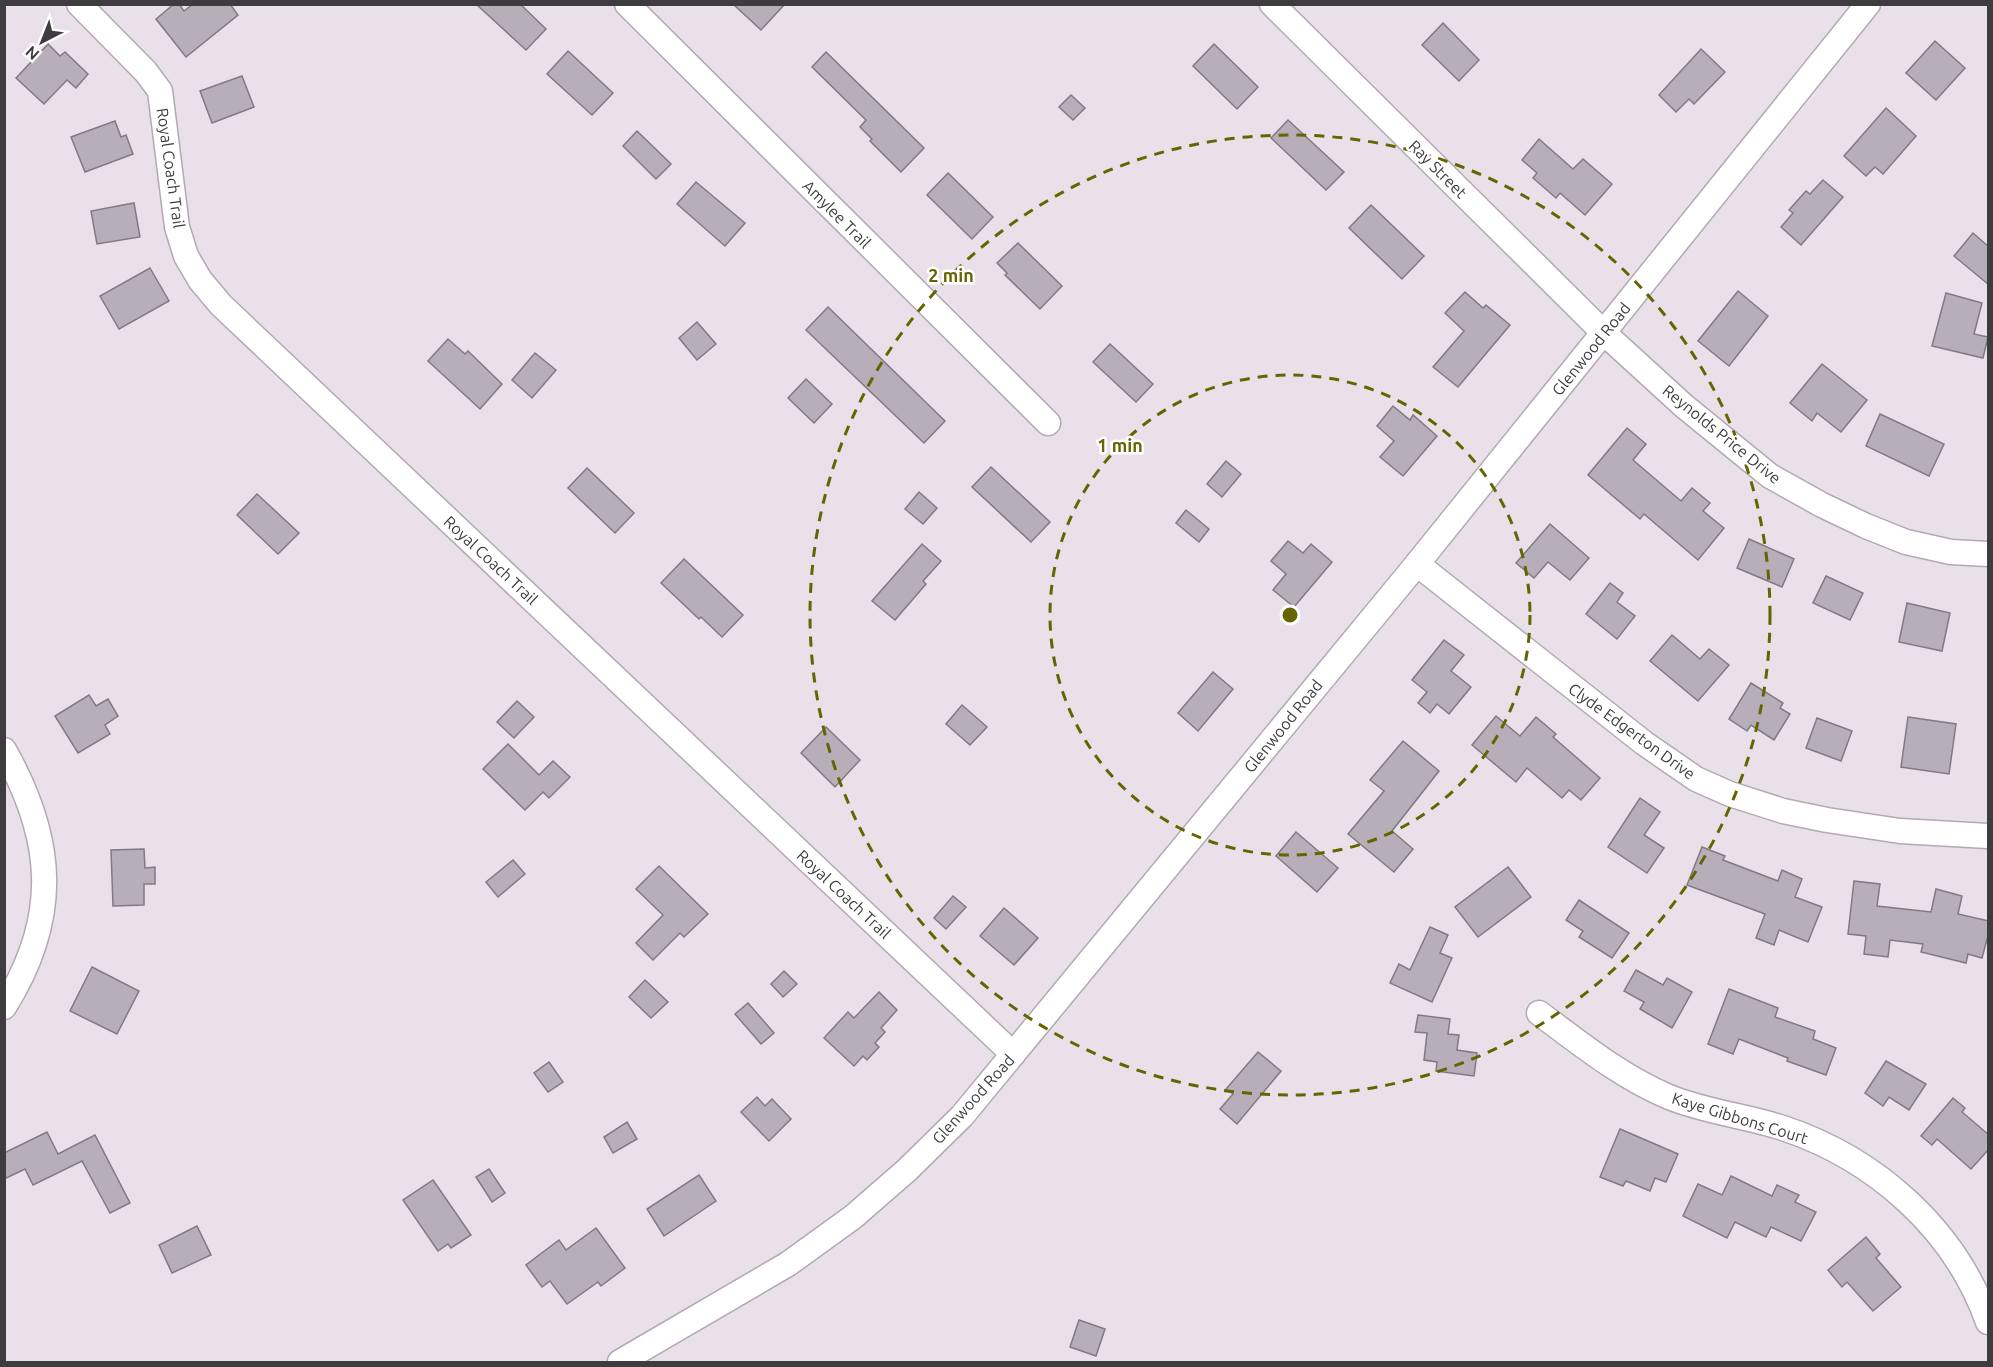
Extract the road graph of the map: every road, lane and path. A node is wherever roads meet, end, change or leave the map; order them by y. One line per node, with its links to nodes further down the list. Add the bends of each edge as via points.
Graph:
1 (79, 4): 13 (street, Royal Coach Trail, via 160,91 177,227 186,256 221,305)
2 (627, 4): 6 (street, Amylee Trail)
3 (1272, 4): 5 (street, Ray Street)
4 (1868, 4): 5 (street, Glenwood Road)
5 (1604, 333): 7 (street, Reynolds Price Drive, via 1684,406 1770,476 1830,509 1906,542 1951,552); 8 (street, Glenwood Road)
6 (1048, 423)
7 (1989, 554)
8 (1417, 564): 10 (street, Clyde Edgerton Drive, via 1644,743 1696,779 1783,811 1827,820 1900,831); 13 (street, Glenwood Road)
9 (4, 750): 11 (street, via 37,822 45,876 43,913 34,949)
10 (1989, 836)
11 (4, 1006)
12 (1539, 1013): 14 (street, Kaye Gibbons Court, via 1603,1061 1647,1087 1710,1111 1803,1135 1882,1179 1944,1241 1966,1274)
13 (1013, 1054): 15 (street, Glenwood Road, via 962,1116 853,1217 788,1264)
14 (1989, 1322)
15 (620, 1362)

